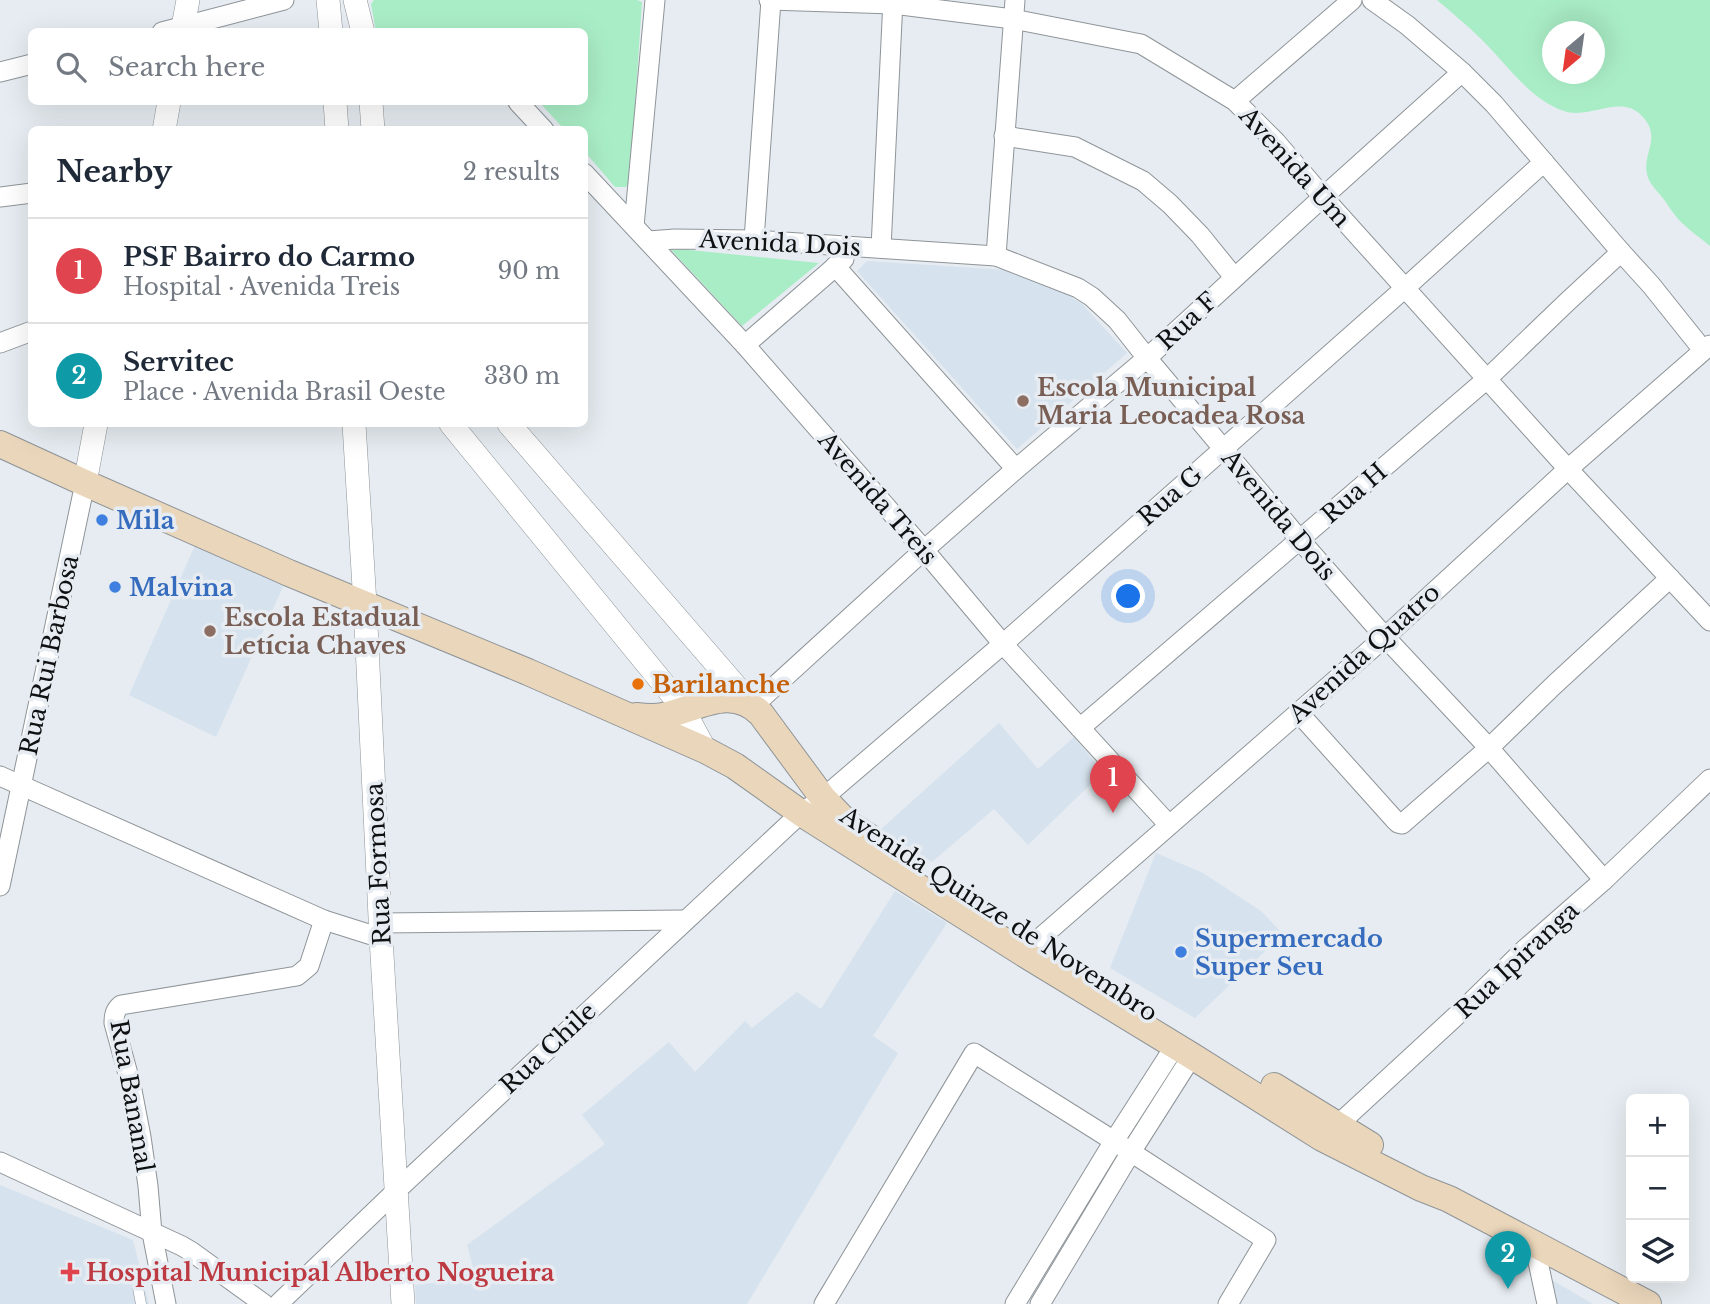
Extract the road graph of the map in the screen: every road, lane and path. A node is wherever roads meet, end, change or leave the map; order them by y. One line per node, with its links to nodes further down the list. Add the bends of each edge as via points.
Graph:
1 (188, 0): 11 (street)
2 (284, 0): 12 (street)
3 (328, 0): 13 (street)
4 (355, 0): 14 (street)
5 (656, 0): 33 (street)
6 (770, 0): 9 (street, Avenida Um); 34 (street)
7 (1352, 0): 18 (street)
8 (1373, 0): 17 (street)
9 (893, 2): 10 (street, Avenida Um); 37 (street)
10 (1014, 9): 18 (street, Avenida Um, via 1141,44); 27 (street)
11 (177, 28)
12 (183, 28)
13 (331, 28)
14 (362, 28)
15 (28, 65): 16 (street)
16 (0, 72)
17 (1462, 72): 28 (street); 32 (street, Rua F)
18 (1235, 101): 32 (street, Avenida Um)
19 (168, 105): 23 (street)
20 (335, 105): 24 (street)
21 (372, 105): 25 (street)
22 (521, 105): 26 (street)
23 (165, 126)
24 (337, 126)
25 (373, 126)
26 (540, 126)
27 (1004, 135): 39 (street); 41 (street, via 1075,147 1143,181 1200,235)
28 (1544, 162): 38 (street); 42 (street, Rua G)
29 (588, 177): 33 (street, Avenida Treis)
30 (28, 194): 31 (street)
31 (0, 197)
32 (1323, 197): 41 (street, Rua F); 42 (street, Avenida Um)
33 (634, 226): 35 (street, Avenida Treis)
34 (754, 240): 35 (street, Avenida Dois); 36 (street, Avenida Dois)
35 (648, 241): 45 (street, Avenida Treis)
36 (860, 246): 37 (street, Avenida Dois); 40 (street)
37 (881, 248): 39 (street, Avenida Dois)
38 (1621, 252): 46 (street); 48 (street, Rua H)
39 (996, 256): 47 (street, Avenida Dois, via 1092,297)
40 (835, 266): 45 (street); 55 (street)
41 (1234, 277): 47 (street, Rua F)
42 (1405, 288): 48 (street, Avenida Um); 54 (street, Rua G)
43 (28, 332): 44 (street)
44 (0, 343)
45 (745, 345): 59 (street, Avenida Treis)
46 (1707, 347): 56 (street, Avenida Quatro)
47 (1147, 358): 54 (street, Avenida Dois); 55 (street, Rua F)
48 (1488, 378): 56 (street, Avenida Um); 58 (street, Rua H)
49 (95, 427): 57 (street, Rua Rui Barbosa)
50 (354, 427): 61 (street, Rua Formosa)
51 (453, 427): 66 (street)
52 (512, 427): 65 (street, Avenida Quinze de Novembro)
53 (0, 444): 57 (main road)
54 (1223, 449): 58 (street, Avenida Dois); 64 (street, Rua G)
55 (1016, 469): 59 (street, Rua F)
56 (1568, 469): 60 (street, Avenida Um); 63 (street, Avenida Quatro)
57 (85, 483): 61 (main road); 74 (street, Rua Rui Barbosa)
58 (1300, 540): 63 (street, Avenida Dois); 69 (street, Rua H)
59 (924, 550): 64 (street, Avenida Treis); 65 (street, Rua F)
60 (1670, 578): 62 (street, Avenida Um); 70 (street)
61 (365, 604): 67 (main road); 82 (street, Rua Formosa)
62 (1710, 621)
63 (1385, 637): 68 (street, Avenida Quatro); 70 (street, Avenida Dois)
64 (1003, 644): 69 (street, Avenida Treis); 75 (street, Rua G)
65 (753, 706): 66 (main road, via 724,699); 75 (main road, Avenida Quinze de Novembro)
66 (683, 709): 67 (main road, via 649,718); 71 (street)
67 (618, 712): 71 (main road, Avenida Quinze de Novembro)
68 (1298, 712): 70 (street, via 1398,823 1404,824); 77 (street, Avenida Quatro)
69 (1080, 728): 77 (street, Avenida Treis)
70 (1489, 748): 78 (street, Avenida Dois)
71 (705, 750): 76 (main road, Avenida Quinze de Novembro)
72 (0, 776): 74 (street)
73 (1710, 779): 78 (street, Rua Ipiranga)
74 (21, 785): 79 (street, Rua Rui Barbosa); 80 (street)
75 (823, 798): 76 (street, Rua Chile); 83 (main road, Avenida Quinze de Novembro, via 847,823)
76 (801, 813): 81 (street, Rua Chile); 83 (main road, Avenida Quinze de Novembro)
77 (1169, 825): 83 (street, Avenida Quatro)
78 (1604, 880): 85 (street, Rua Ipiranga)
79 (0, 886)
80 (324, 920): 82 (street); 90 (street, Rua Bananal, via 309,966 297,976 116,1009 114,1023 141,1137)
81 (685, 920): 82 (street); 89 (street, Rua Chile)
82 (381, 931): 89 (street, Rua Formosa)
83 (1029, 948): 84 (main road, Avenida Quinze de Novembro); 85 (main road, Avenida Quinze de Novembro)
84 (1184, 1051): 85 (main road, Avenida Quinze de Novembro); 86 (street); 87 (street)
85 (1330, 1131): 91 (main road, Avenida Quinze de Novembro)
86 (1114, 1141): 87 (street); 98 (street, via 974,1053); 99 (street)
87 (1131, 1152): 100 (street); 101 (street, via 1266,1240)
88 (0, 1162): 90 (street)
89 (396, 1191): 96 (street, Rua Chile); 97 (street, Rua Formosa)
90 (152, 1233): 94 (street, Rua Bananal); 95 (street, via 192,1252)
91 (1534, 1242): 102 (street); 103 (main road, Avenida Quinze de Novembro)
92 (138, 1288): 93 (lane)
93 (141, 1304)
94 (166, 1304)
95 (264, 1304)
96 (278, 1304)
97 (403, 1304)
98 (824, 1304)
99 (1015, 1304)
100 (1040, 1304)
101 (1228, 1304)
102 (1547, 1304)
103 (1648, 1304)

